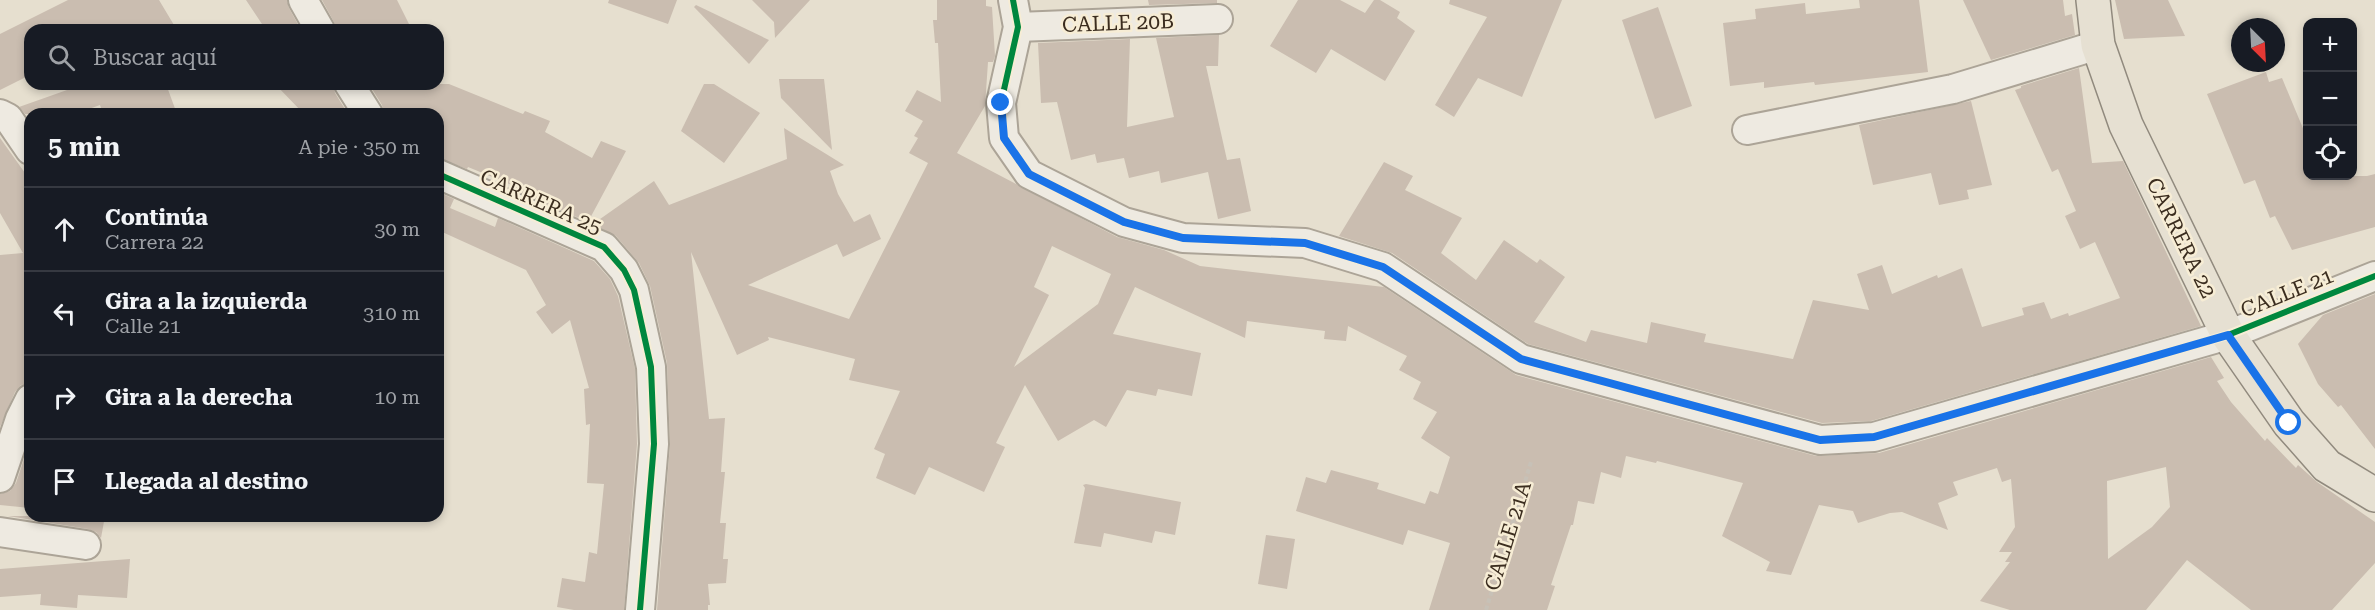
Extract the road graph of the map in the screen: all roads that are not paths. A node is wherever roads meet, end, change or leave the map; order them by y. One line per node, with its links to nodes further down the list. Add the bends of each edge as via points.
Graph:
1 (303, 0): 6 (street)
2 (2093, 0): 7 (main road, CARRERA 22)
3 (1101, 12): 4 (street, CALLE 20B); 5 (street, CALLE 20B)
4 (1016, 13): 15 (street, CALLE 21, via 1001,103 1004,138 1029,174 1124,222 1183,238 1305,243 1383,267 1521,359 1820,440 1874,437)
5 (1218, 19)
6 (317, 24)
7 (2097, 45): 11 (street, via 1953,89); 15 (main road, CARRERA 22, via 2126,125)
8 (353, 90): 9 (street)
9 (364, 108)
10 (0, 114): 12 (street, via 8,118)
11 (1747, 130)
12 (24, 141)
13 (444, 177): 21 (street, CARRERA 25, via 604,247 624,270 634,290 651,367 654,444)
14 (2375, 276): 15 (street, CALLE 21)
15 (2228, 335): 18 (main road, CARRERA 22, via 2289,423 2327,466)
16 (17, 409): 17 (street)
17 (0, 478)
18 (2375, 495)
19 (0, 532): 20 (street)
20 (86, 545)
21 (640, 610)

